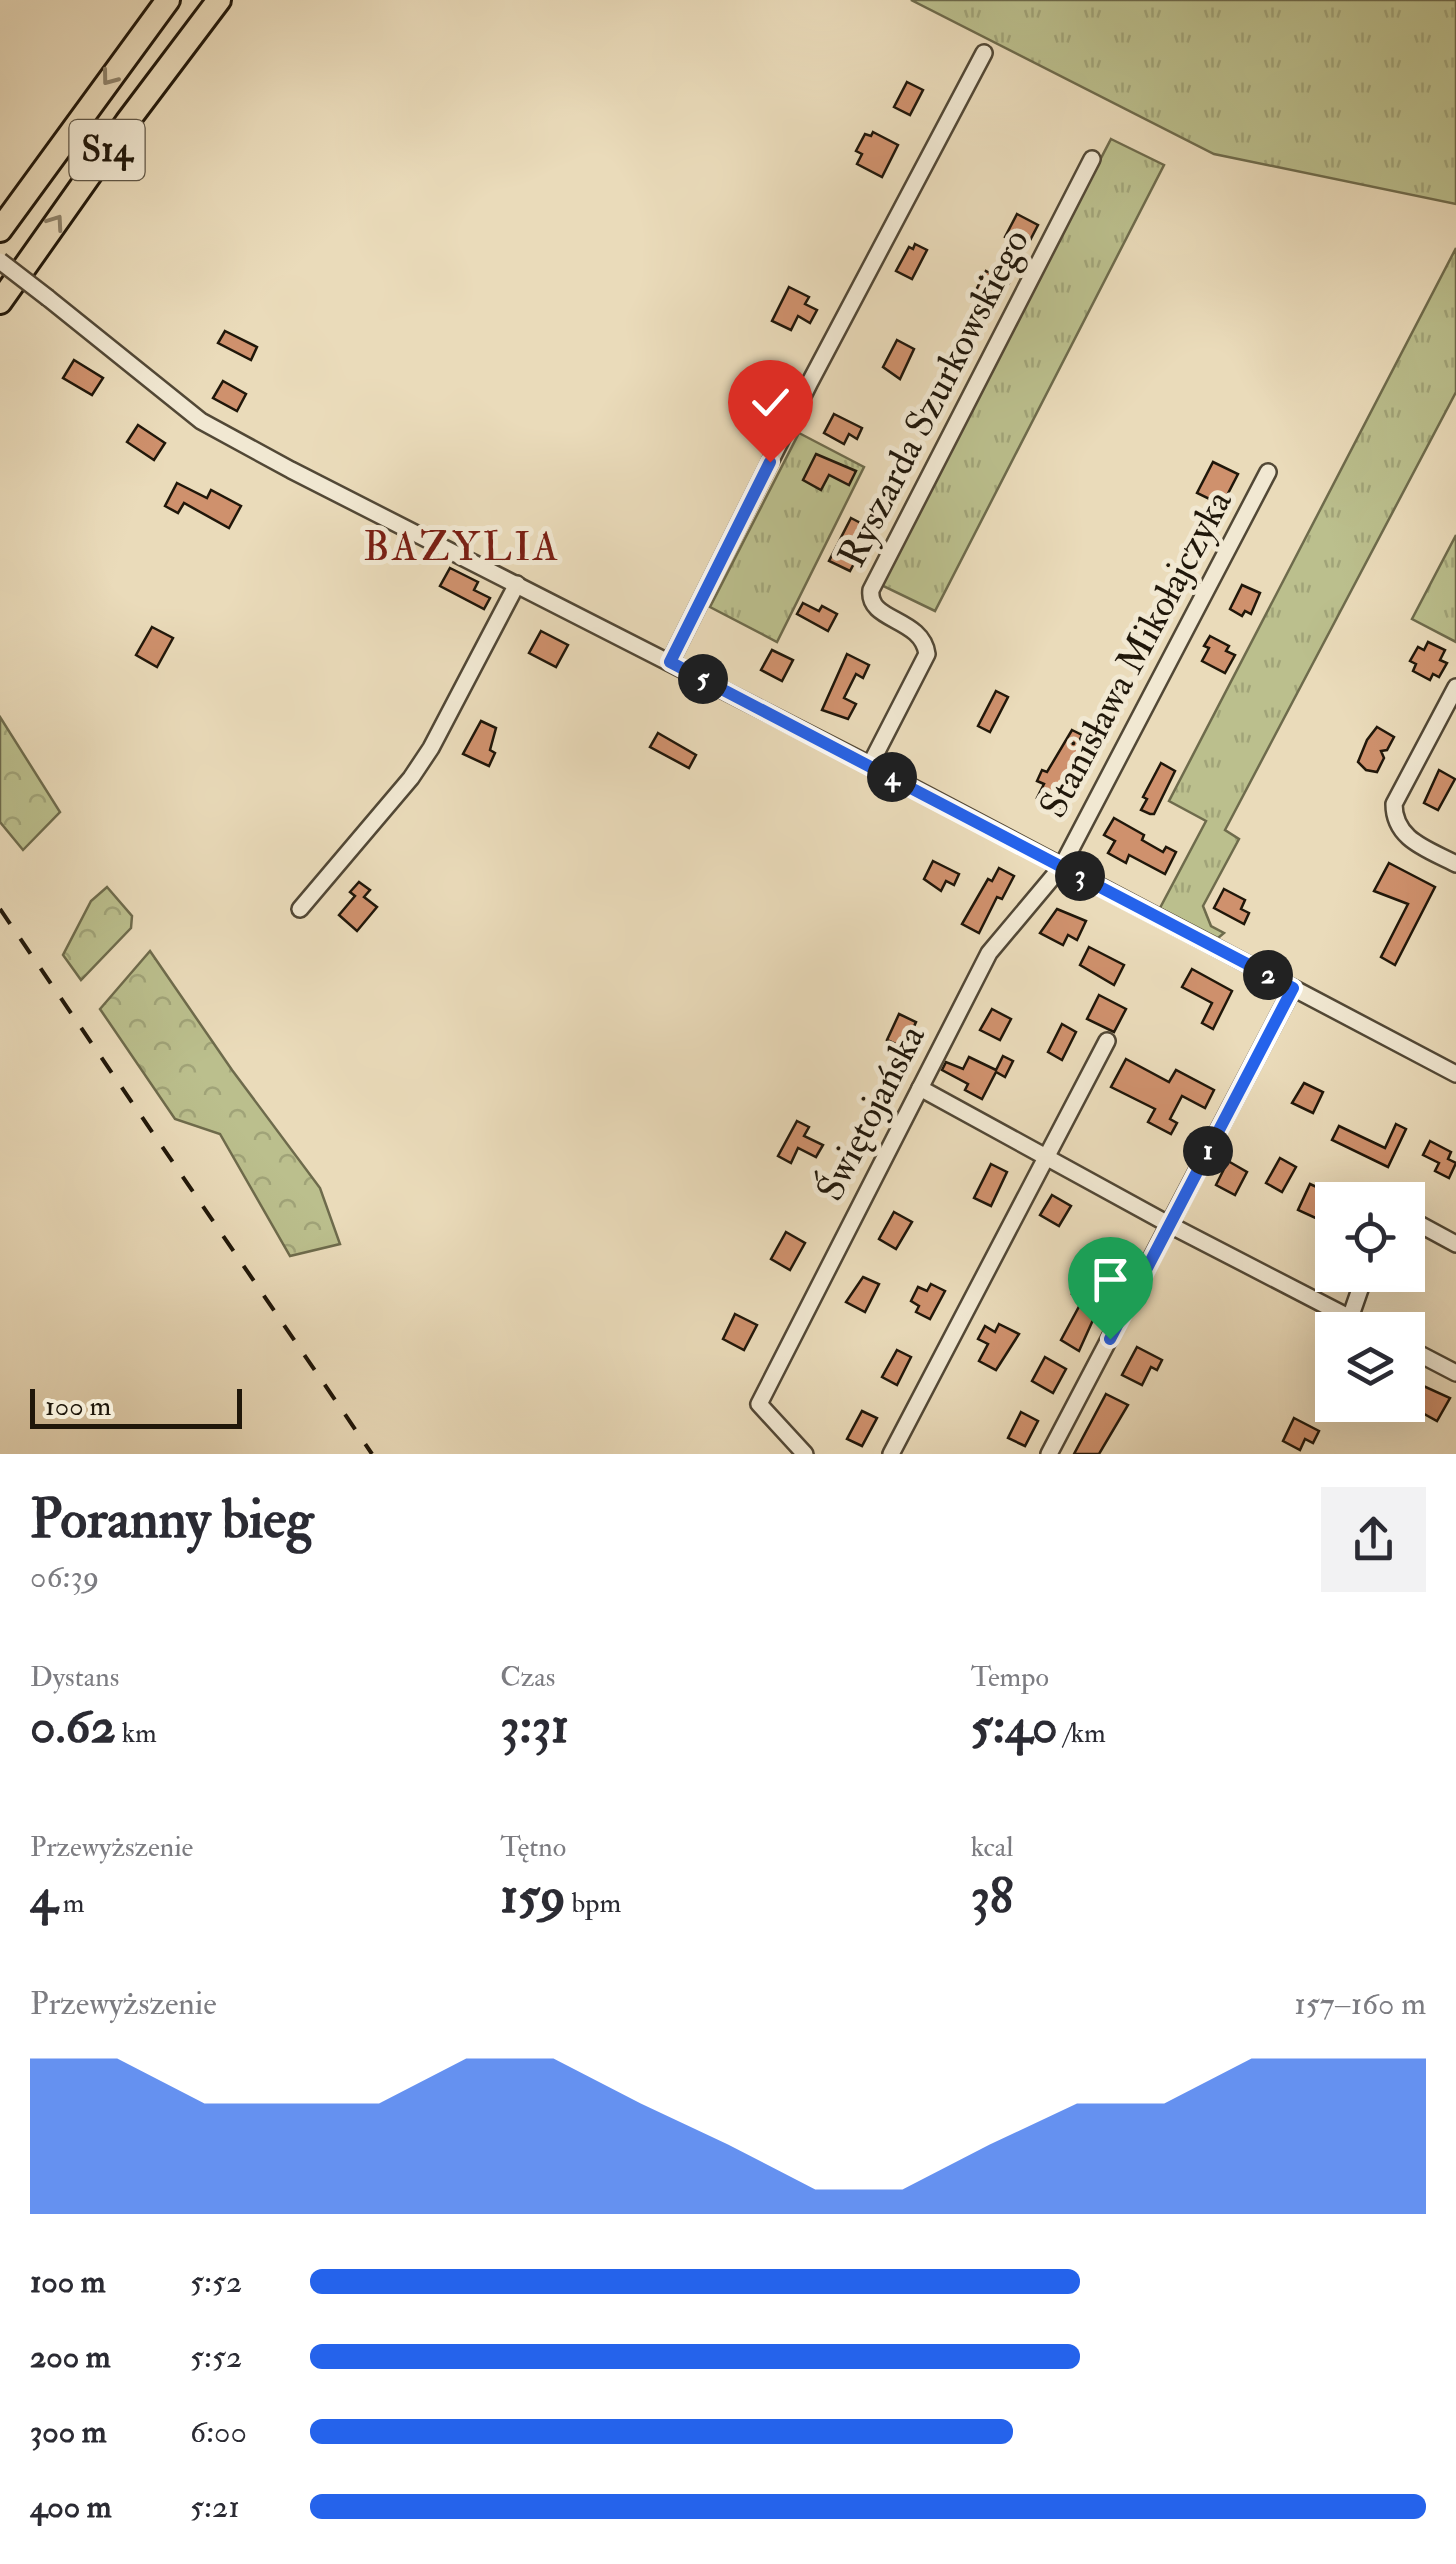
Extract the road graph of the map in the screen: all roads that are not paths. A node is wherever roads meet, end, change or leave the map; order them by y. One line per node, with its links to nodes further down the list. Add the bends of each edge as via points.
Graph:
1 (168, 0): 5 (highway, S14, one-way to 5)
2 (218, 0): 7 (highway, S14, one-way to 2)
3 (984, 54): 10 (street)
4 (1092, 160): 12 (street, Ryszarda Szurkowskiego, via 871,590 874,608 911,627 926,645 925,662)
5 (0, 230)
6 (0, 261): 9 (street, bridge, via 201,421)
7 (0, 302)
8 (1268, 472): 14 (street, Stanisława Mikołajczyka)
9 (517, 584): 10 (street); 15 (street, via 432,748)
10 (670, 662): 12 (street)
11 (1456, 687): 13 (street, via 1394,804 1394,820 1404,836)
12 (870, 766): 14 (street)
13 (1456, 864)
14 (1062, 866): 16 (street); 20 (street, Świętojańska, via 989,953)
15 (300, 908)
16 (1293, 988): 19 (street); 22 (street)
17 (1107, 1042): 21 (street)
18 (1456, 1053): 19 (street)
19 (1452, 1072)
20 (920, 1088): 21 (street); 28 (street, Świętojańska, via 758,1404)
21 (1046, 1156): 22 (street); 29 (street)
22 (1170, 1225): 25 (street); 30 (street)
23 (1425, 1227): 24 (street)
24 (1456, 1244)
25 (1338, 1312)
26 (1425, 1357): 27 (street)
27 (1456, 1373)
28 (805, 1454)
29 (891, 1454)
30 (1049, 1454)

